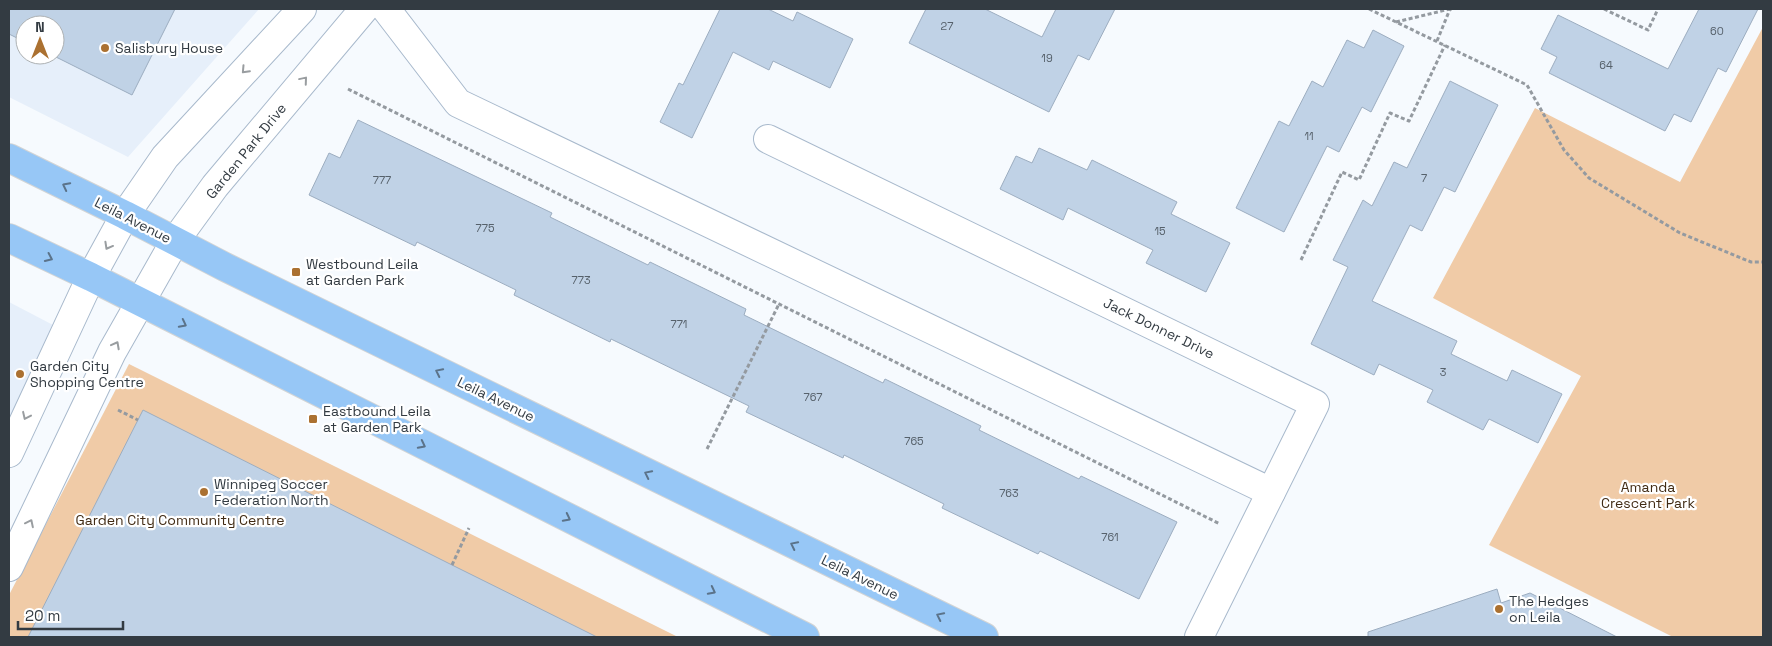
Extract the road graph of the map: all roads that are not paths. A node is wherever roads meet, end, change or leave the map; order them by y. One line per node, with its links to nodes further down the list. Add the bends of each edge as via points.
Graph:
1 (302, 9): 6 (street, one-way to 6, via 165,157)
2 (364, 9): 8 (street, Garden Park Drive, one-way to 2, via 215,186)
3 (386, 9): 12 (street, via 458,103)
4 (768, 139): 12 (street, Jack Donner Drive, via 1314,404)
5 (9, 158): 6 (main road, Leila Avenue, one-way to 5)
6 (125, 215): 8 (main road, Leila Avenue); 9 (street, one-way to 9)
7 (9, 238): 9 (main road, one-way to 9)
8 (175, 241): 10 (street, Garden Park Drive); 15 (main road, Leila Avenue, one-way to 8)
9 (90, 277): 10 (main road); 11 (street, one-way to 11)
10 (140, 302): 13 (street, Garden Park Drive, one-way to 10); 14 (main road, one-way to 14)
11 (9, 452)
12 (1272, 492): 16 (street, Jack Donner Drive)
13 (12, 554)
14 (805, 637)
15 (984, 637)
16 (1199, 637)

